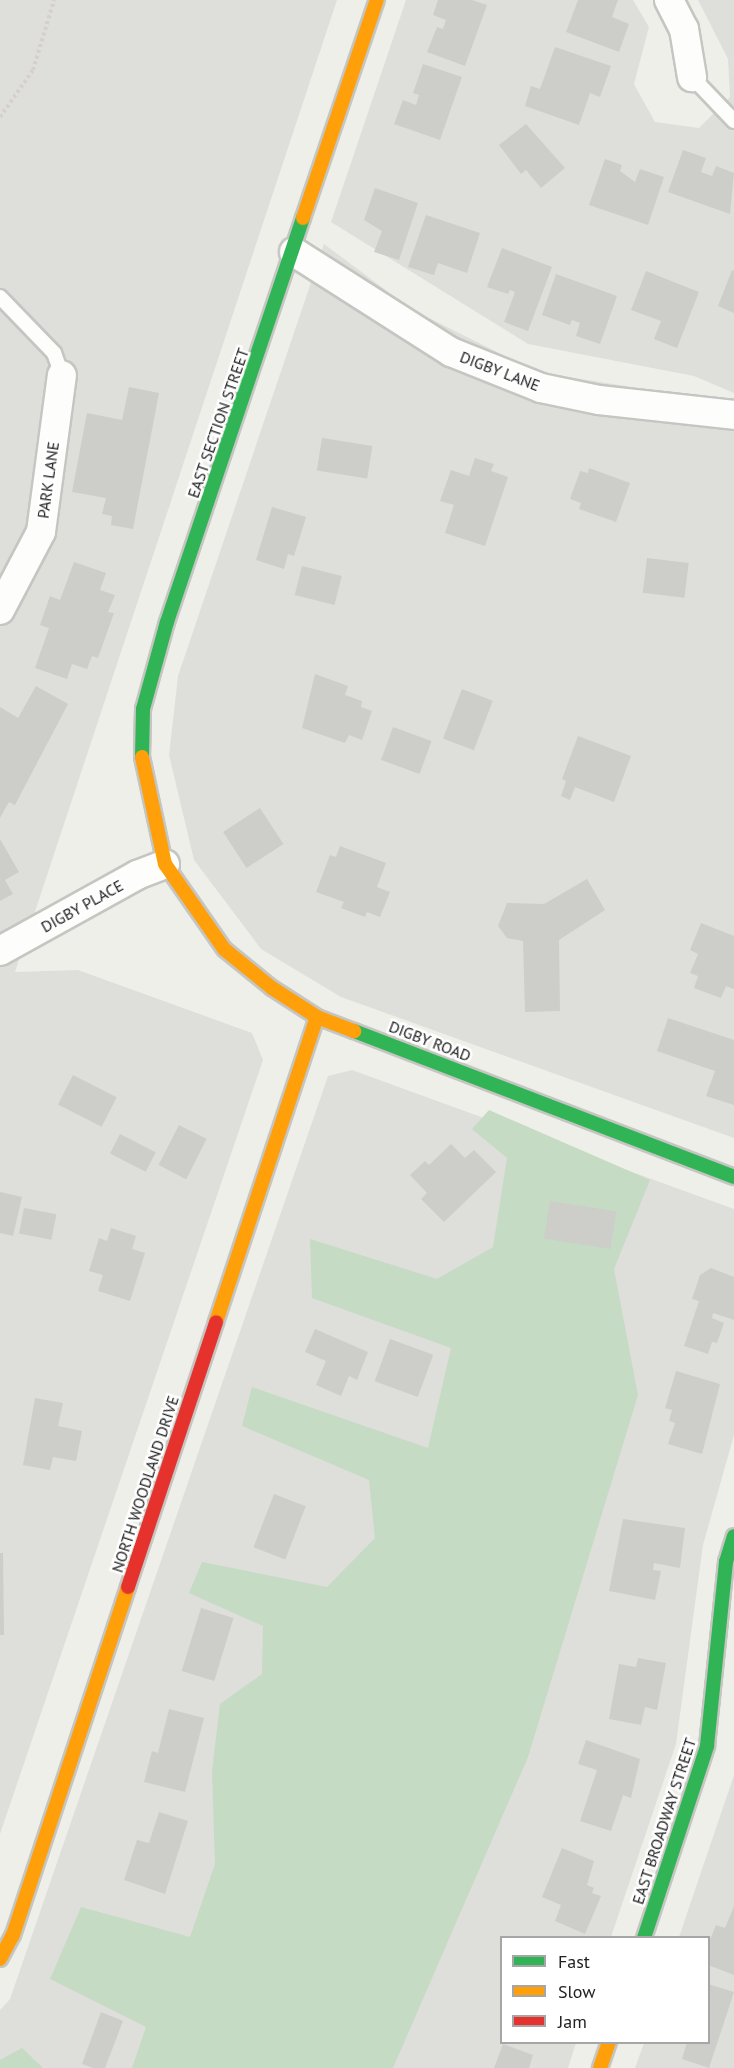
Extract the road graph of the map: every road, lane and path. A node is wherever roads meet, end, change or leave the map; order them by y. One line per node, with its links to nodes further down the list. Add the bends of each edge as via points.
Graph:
1 (54, 0): 5 (path, via 33,70)
2 (377, 0): 7 (street, EAST SECTION STREET)
3 (669, 0): 4 (street, via 684,29)
4 (692, 77): 6 (lane)
5 (0, 117)
6 (734, 122)
7 (294, 252): 10 (street, DIGBY LANE, via 451,352 541,388 599,400); 12 (street, EAST SECTION STREET, via 167,622 143,709 142,753 147,792)
8 (0, 297): 9 (lane, via 54,353)
9 (62, 375): 11 (street, PARK LANE, via 41,532)
10 (734, 415)
11 (0, 610)
12 (165, 864): 13 (street, DIGBY PLACE, via 137,875); 14 (street, DIGBY ROAD, via 224,949 272,988)
13 (0, 951)
14 (317, 1017): 15 (street, DIGBY ROAD); 18 (street, NORTH WOODLAND DRIVE, via 13,1935)
15 (734, 1177)
16 (734, 1536): 17 (street, EAST BROADWAY STREET, via 726,1562 707,1746)
17 (645, 1936)
18 (0, 1959)
19 (609, 2044): 20 (street)
20 (600, 2068)

